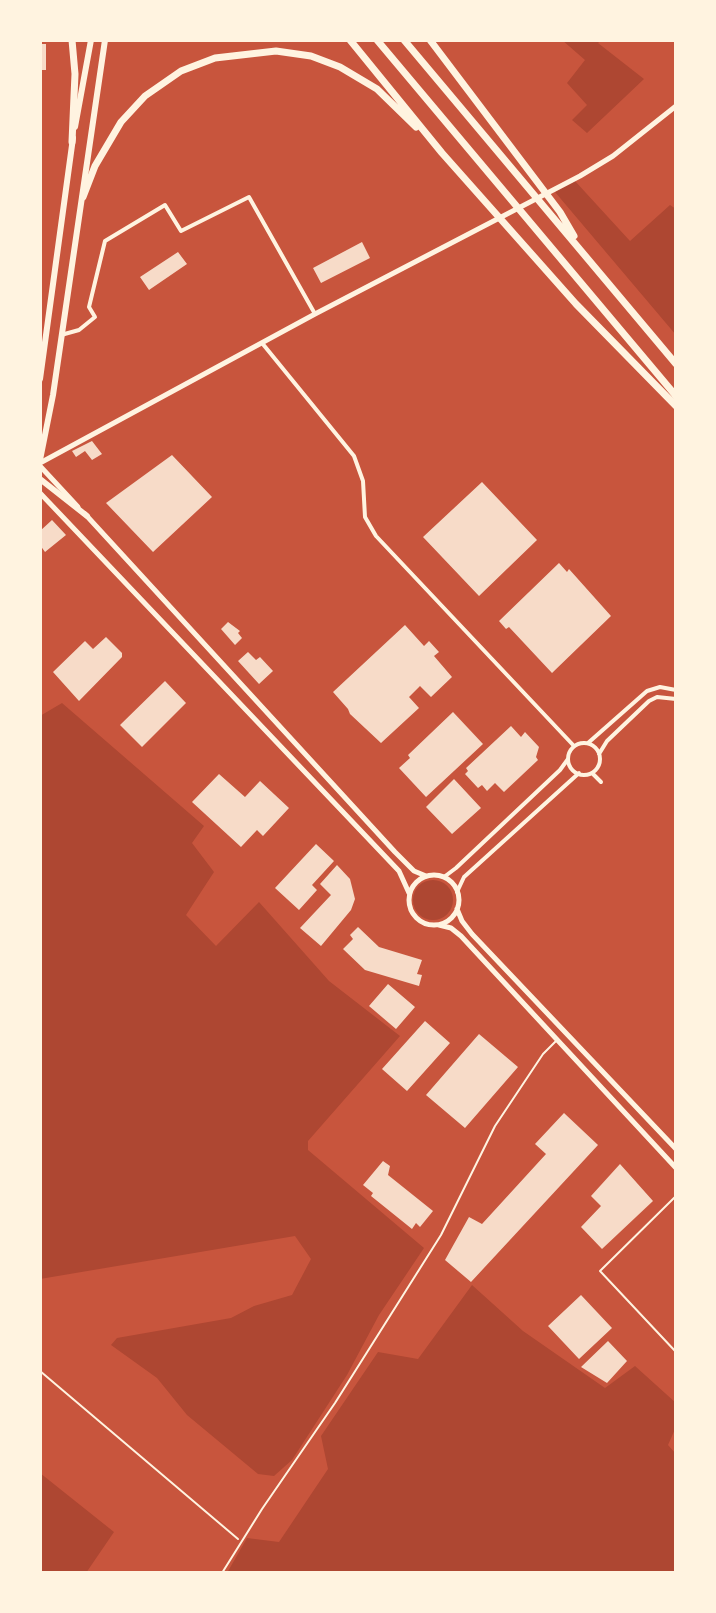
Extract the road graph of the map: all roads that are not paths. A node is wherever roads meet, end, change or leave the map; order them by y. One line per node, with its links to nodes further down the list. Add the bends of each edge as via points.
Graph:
1 (72, 40): 9 (highway)
2 (91, 40): 9 (main road)
3 (105, 40): 12 (main road)
4 (350, 40): 10 (highway)
5 (377, 40): 20 (highway)
6 (404, 40): 14 (highway)
7 (430, 40): 14 (highway, via 560,212)
8 (676, 106): 15 (main road, via 580,176)
9 (72, 142): 11 (main road)
10 (442, 153): 13 (highway, via 377,89 340,67 311,56 251,51 181,71 145,96 121,122); 21 (highway, via 576,304)
11 (67, 184): 12 (main road); 19 (main road)
12 (84, 186): 13 (main road)
13 (83, 197): 16 (main road)
14 (583, 251): 18 (highway)
15 (315, 314): 16 (street, via 249,197 181,231 165,205 105,241 89,307 95,317 79,330); 17 (main road)
16 (61, 335): 22 (main road)
17 (262, 343): 22 (main road); 29 (street, via 354,456 363,481 365,517 376,536)
18 (676, 364)
19 (40, 379)
20 (676, 396)
21 (676, 406)
22 (40, 463): 25 (main road)
23 (40, 479): 25 (main road)
24 (40, 493): 38 (main road, via 399,871)
25 (87, 516): 35 (main road, via 395,852)
26 (676, 690): 28 (street, via 647,691)
27 (676, 699): 30 (street, via 649,701)
28 (588, 743): 29 (street); 30 (street)
29 (574, 746): 31 (street)
30 (599, 754): 33 (street)
31 (568, 759): 32 (street); 36 (street)
32 (579, 773): 33 (street); 37 (street, via 464,877)
33 (592, 773): 34 (street)
34 (601, 782)
35 (426, 876): 36 (main road); 38 (main road)
36 (444, 877): 37 (main road)
37 (457, 892): 39 (main road)
38 (409, 893): 40 (main road, via 416,918)
39 (457, 909): 40 (main road); 42 (main road, via 472,934)
40 (439, 925): 41 (main road, via 461,936)
41 (558, 1039): 43 (main road); 46 (lane, via 495,1126 433,1247)
42 (676, 1149)
43 (676, 1168)
44 (676, 1196): 45 (lane, via 600,1271)
45 (676, 1352)
46 (222, 1573)

